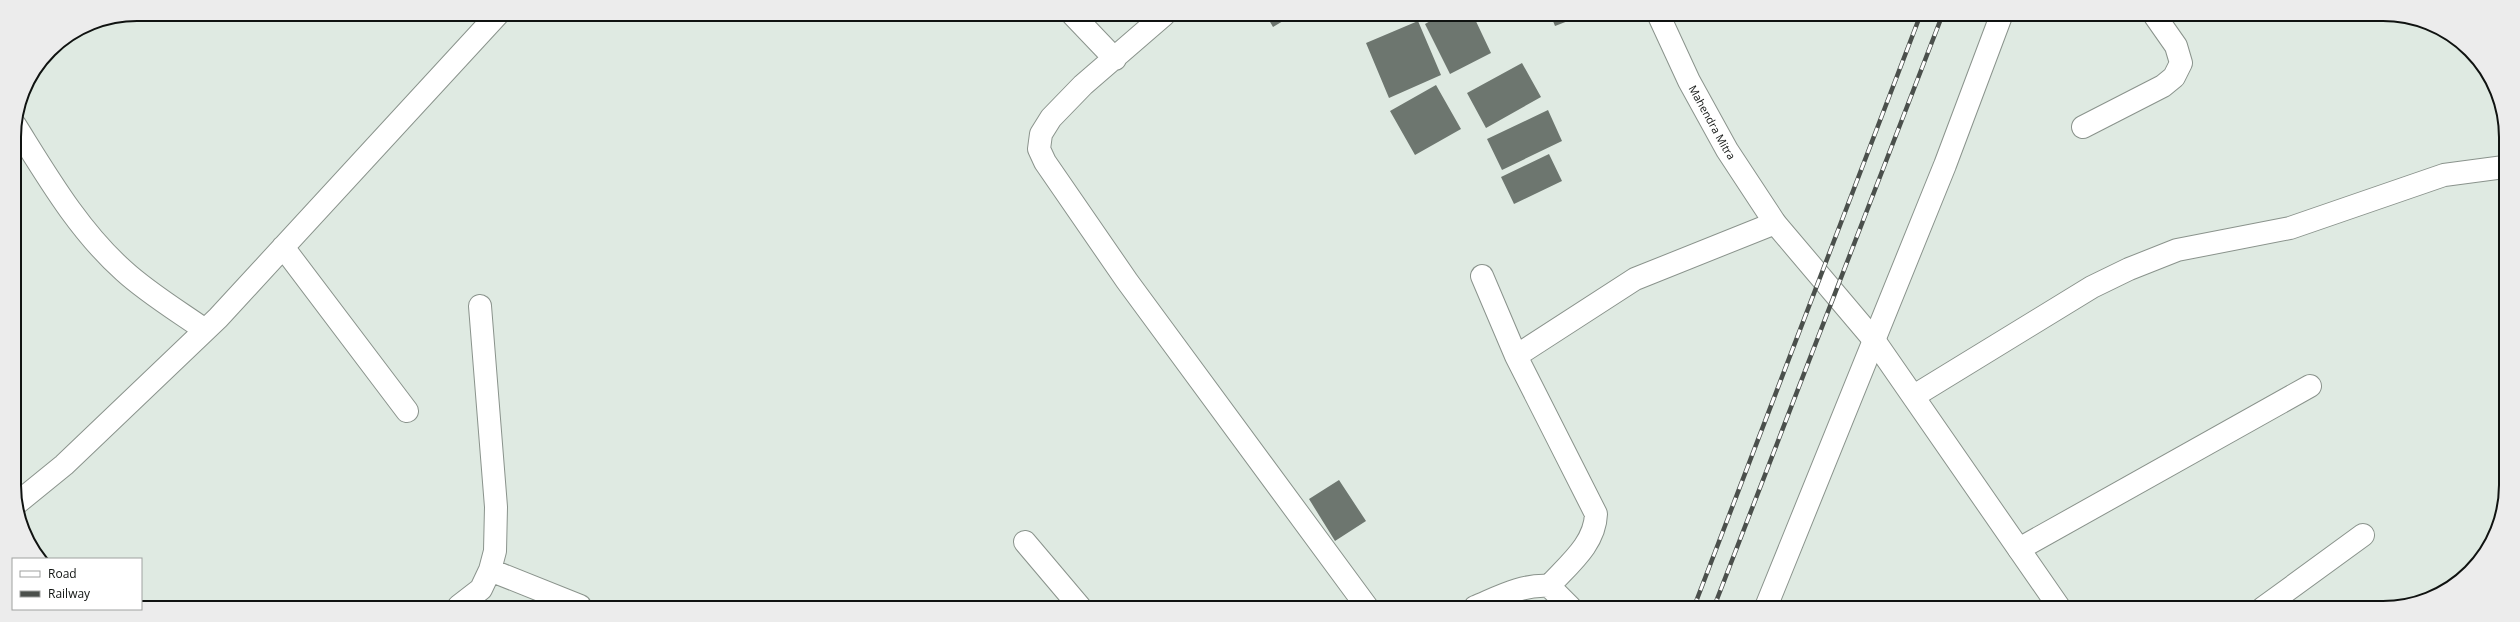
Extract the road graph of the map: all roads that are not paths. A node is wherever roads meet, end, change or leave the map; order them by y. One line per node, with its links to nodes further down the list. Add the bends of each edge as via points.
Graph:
1 (492, 21): 12 (street)
2 (1079, 21): 7 (street)
3 (1157, 21): 7 (street)
4 (1661, 21): 11 (street, Mahendra Mitra, via 1689,81 1723,144)
5 (2158, 21): 8 (street, via 2176,46 2181,63 2174,77 2163,86)
6 (1998, 24): 16 (street, via 1945,165)
7 (1115, 59): 30 (street, via 1083,85 1051,118 1041,134 1039,149 1045,162 1127,281)
8 (2083, 126)
9 (21, 135): 15 (street, via 46,176 91,238 124,271)
10 (2499, 168): 19 (street, via 2444,175 2290,228 2177,250 2092,287)
11 (1775, 223): 16 (street, Mahendra Mitra); 17 (street, via 1635,279)
12 (283, 247): 15 (street); 20 (street)
13 (1482, 276): 17 (street)
14 (480, 306): 25 (street, via 496,507 495,551)
15 (205, 330): 21 (street, via 64,465)
16 (1874, 340): 19 (street, Mahendra Mitra); 33 (street)
17 (1516, 356): 26 (street, via 1596,514 1591,539)
18 (2310, 386): 24 (street)
19 (1914, 396): 24 (street, Mahendra Mitra)
20 (407, 411)
21 (22, 499)
22 (2363, 535): 35 (street)
23 (1025, 542): 29 (street)
24 (2019, 549): 34 (street, Mahendra Mitra)
25 (490, 570): 27 (street, via 480,589); 28 (street)
26 (1549, 586): 31 (street, via 1536,585 1516,590); 32 (street)
27 (465, 601)
28 (568, 601)
29 (1076, 601)
30 (1363, 601)
31 (1489, 601)
32 (1564, 601)
33 (1768, 601)
34 (2055, 601)
35 (2273, 601)

